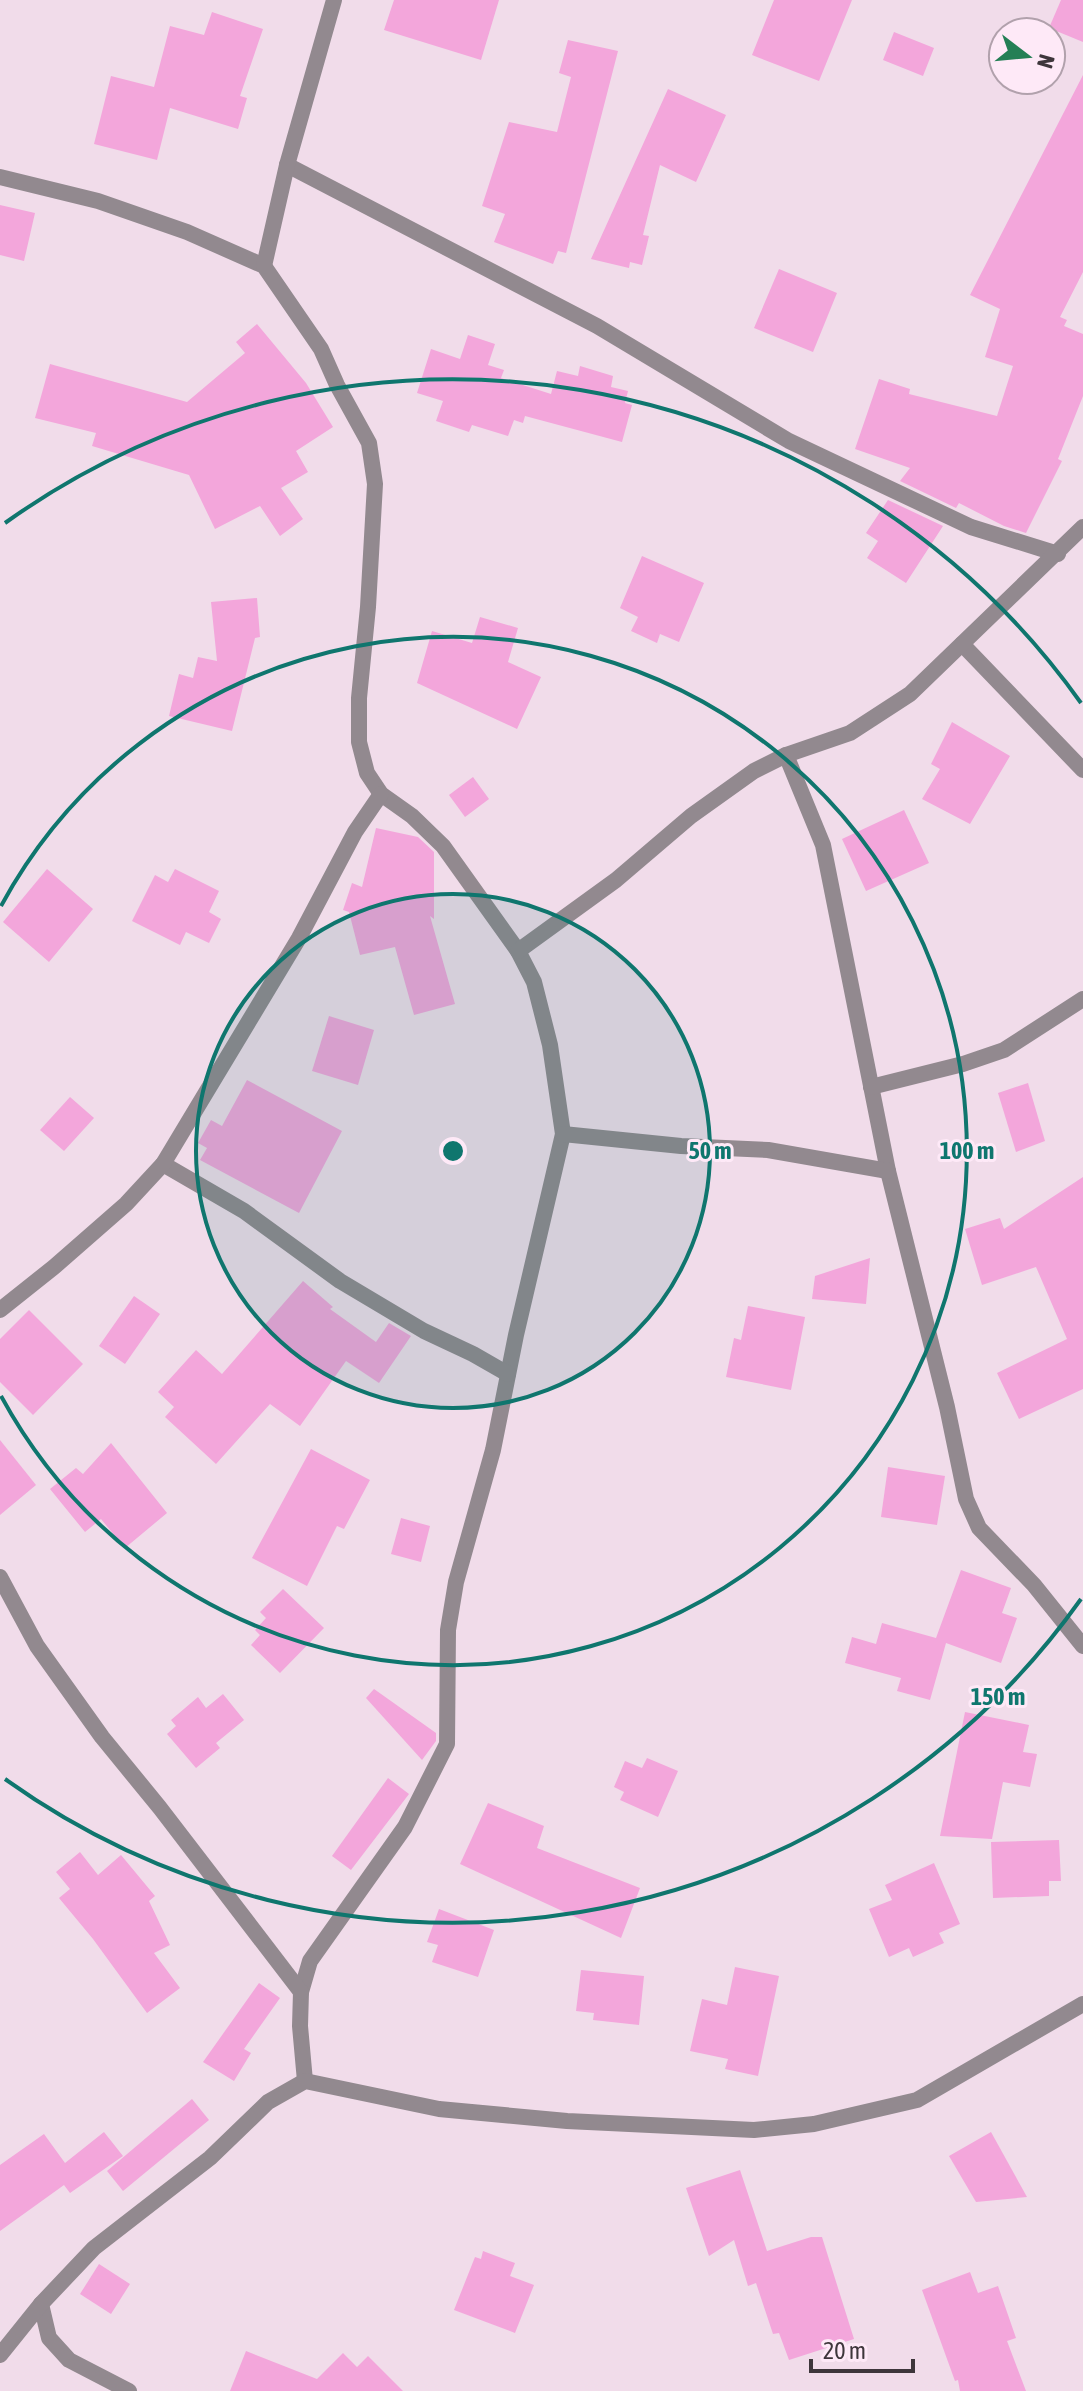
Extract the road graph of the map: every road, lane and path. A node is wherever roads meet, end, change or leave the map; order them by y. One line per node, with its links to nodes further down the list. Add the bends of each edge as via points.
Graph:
1 (334, 0): 2 (street)
2 (287, 165): 4 (street); 6 (street, via 597,326 789,441 971,527)
3 (0, 177): 4 (street, via 98,201)
4 (264, 266): 10 (street, via 321,349 369,443 374,514 359,742 367,773)
5 (1083, 527): 6 (street)
6 (1058, 554): 7 (street)
7 (962, 644): 8 (street, via 910,694 862,725); 9 (street)
8 (786, 755): 11 (street, via 718,795 616,880); 13 (street, via 823,845)
9 (1083, 770)
10 (381, 794): 11 (street, via 443,846); 15 (street)
11 (518, 951): 14 (street, via 534,982 550,1045)
12 (1083, 999): 13 (street, via 1004,1050)
13 (871, 1087): 16 (street)
14 (563, 1134): 16 (street, via 768,1150); 18 (street)
15 (163, 1164): 17 (street, via 126,1204); 18 (street, via 244,1211 340,1281)
16 (888, 1171): 20 (street, via 966,1499 979,1528)
17 (0, 1310)
18 (508, 1374): 21 (street, via 448,1630 447,1744 405,1827 310,1961)
19 (0, 1577): 21 (street, via 37,1646 102,1737)
20 (1083, 1646)
21 (301, 1992): 23 (street)
22 (1083, 2004): 23 (street, via 917,2100 769,2129 567,2121 439,2109)
23 (305, 2081): 24 (street, via 268,2102 210,2158 94,2248)
24 (41, 2304): 25 (street); 26 (street, via 49,2338 69,2360)
25 (0, 2355)
26 (129, 2391)

